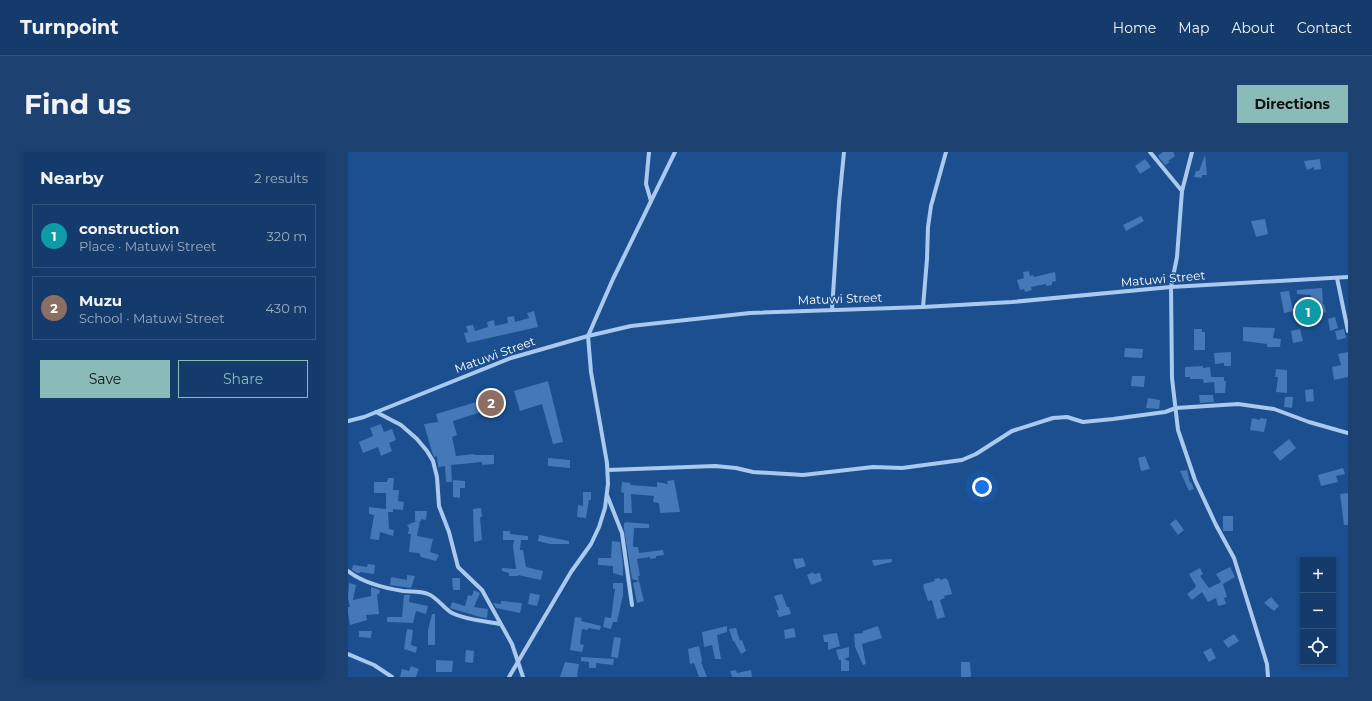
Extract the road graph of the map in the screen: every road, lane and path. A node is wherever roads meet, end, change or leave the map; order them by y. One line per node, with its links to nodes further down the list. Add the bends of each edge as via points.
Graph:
1 (649, 152): 8 (street, via 646,184)
2 (675, 152): 8 (street)
3 (844, 152): 13 (street, via 838,203)
4 (946, 152): 12 (street, via 928,227)
5 (1150, 152): 7 (street)
6 (1192, 152): 7 (street)
7 (1182, 191): 11 (street, via 1177,257)
8 (651, 201): 15 (street)
9 (1348, 277): 10 (street, Matuwi Street)
10 (1338, 278): 11 (street, Matuwi Street); 14 (street)
11 (1171, 288): 12 (street, Matuwi Street); 16 (street, via 1172,378)
12 (924, 307): 13 (street, Matuwi Street)
13 (832, 310): 15 (street, Matuwi Street, via 750,313 677,320 631,326)
14 (1348, 330)
15 (588, 336): 17 (street, Matuwi Street, via 511,358); 20 (street, via 591,372)
16 (1176, 408): 19 (street, via 1247,404 1274,409); 20 (street, via 1164,412 1083,422 1067,417 1053,418 1012,431 962,460 902,468 873,467 803,475 753,472 715,466); 30 (street, via 1178,430 1195,480 1234,558 1267,664)
17 (376, 412): 18 (street, Matuwi Street); 24 (street, via 401,425 427,451 436,469 439,506 458,567 482,590)
18 (348, 421)
19 (1348, 433)
20 (608, 470): 21 (street)
21 (607, 494): 23 (street, via 622,533); 26 (street, via 599,527 591,544 571,572)
22 (348, 571): 24 (street, via 365,581 428,594 451,612 461,616)
23 (632, 605)
24 (500, 624): 26 (street, via 512,644)
25 (348, 654): 27 (street, via 374,665)
26 (518, 662): 28 (street); 29 (street)
27 (392, 677)
28 (509, 677)
29 (523, 677)
30 (1268, 677)

